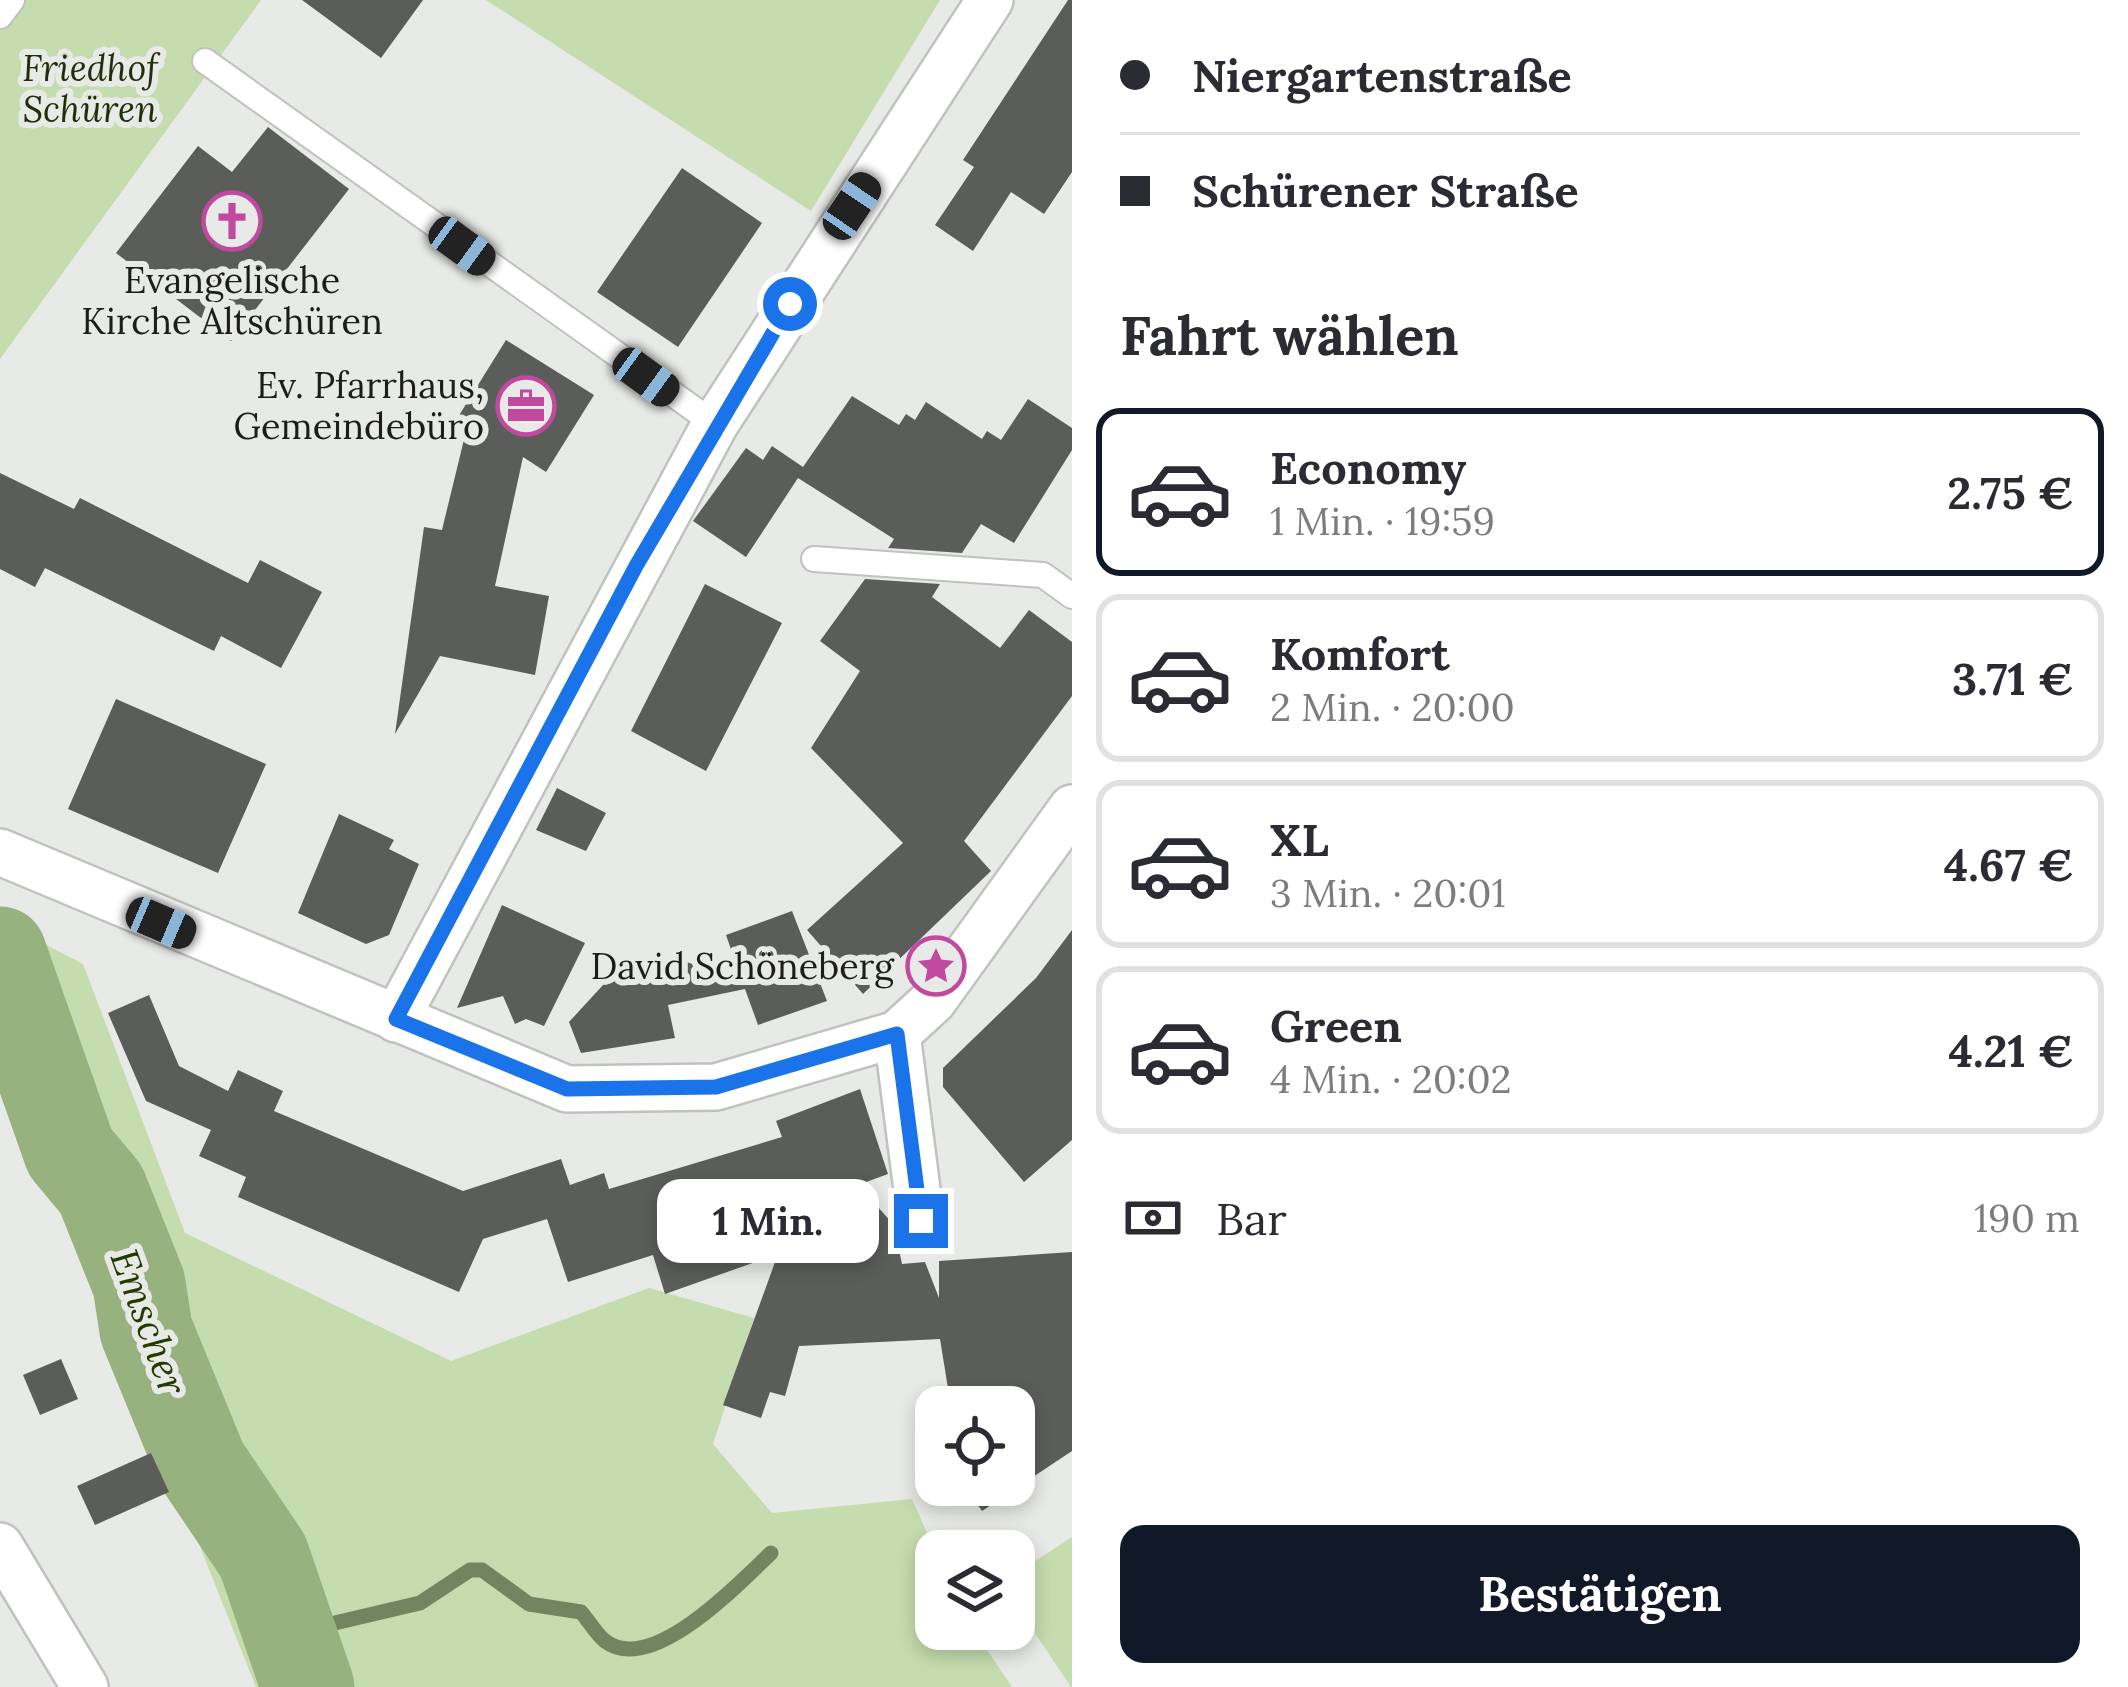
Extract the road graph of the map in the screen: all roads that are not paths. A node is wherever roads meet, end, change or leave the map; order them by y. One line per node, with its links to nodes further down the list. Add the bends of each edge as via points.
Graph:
1 (12, 0): 3 (lane)
2 (991, 0): 5 (street)
3 (0, 16)
4 (205, 61): 5 (lane)
5 (715, 424): 10 (street)
6 (814, 559): 7 (lane, via 1043,575)
7 (1072, 596)
8 (1072, 808): 11 (street, via 933,1001)
9 (11, 857): 10 (street)
10 (396, 1019): 11 (street, via 567,1089 716,1087)
11 (897, 1034): 12 (street)
12 (921, 1221)
13 (0, 1546): 14 (street)
14 (86, 1687)

